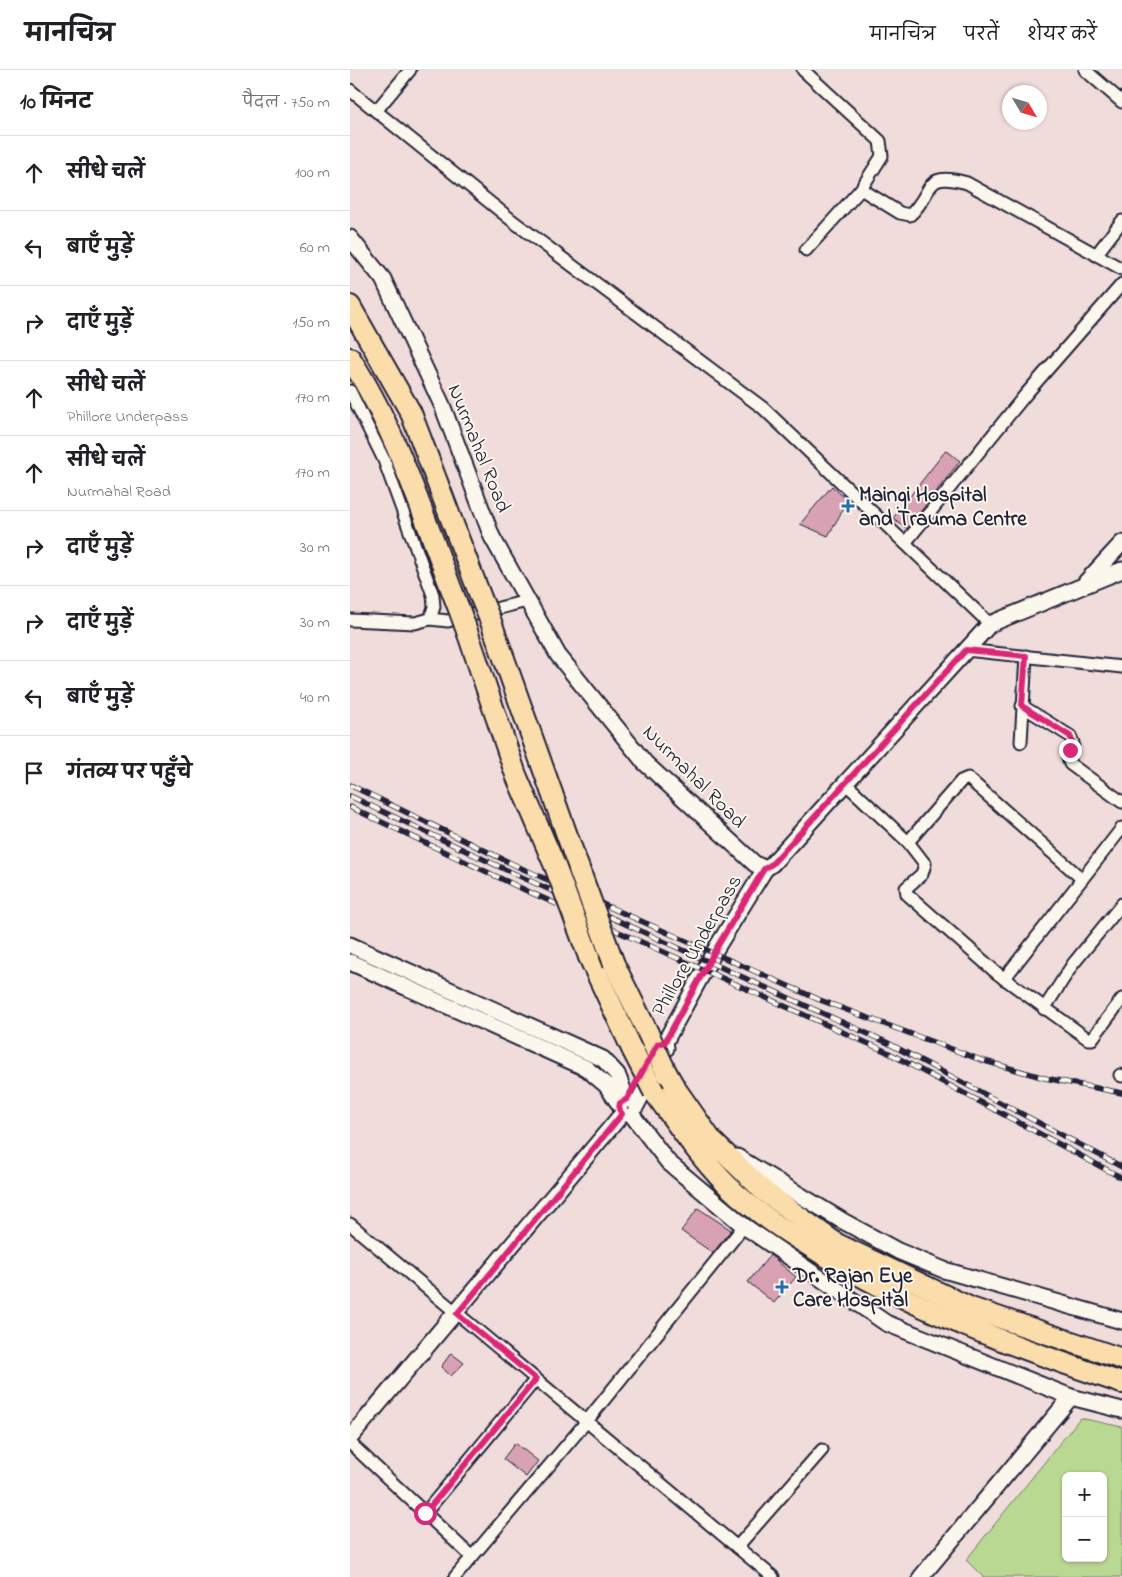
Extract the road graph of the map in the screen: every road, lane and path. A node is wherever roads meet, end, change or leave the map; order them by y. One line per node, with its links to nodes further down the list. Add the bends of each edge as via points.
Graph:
1 (410, 70): 6 (street)
2 (806, 71): 7 (street, via 880,141 882,156)
3 (1088, 72): 5 (street)
4 (350, 90): 6 (street)
5 (1122, 102)
6 (376, 111): 17 (street, via 514,222 763,408)
7 (861, 189): 10 (street); 11 (street, via 900,213 910,215 931,185 940,178 950,178 967,183)
8 (1122, 221): 11 (street)
9 (350, 238): 21 (main road, Nurmahal Road, via 384,279 442,405 492,537)
10 (806, 250)
11 (1096, 255): 12 (street)
12 (1122, 269)
13 (1122, 284): 17 (street, via 1026,394)
14 (350, 306): 43 (highway, bridge, via 411,413 491,622 614,964 667,1074)
15 (350, 358): 50 (highway, bridge, via 368,387 400,460 459,609 516,775 589,957 654,1092 694,1148 730,1188 780,1229 871,1283 948,1320)
16 (350, 391): 22 (street, via 384,460 433,595)
17 (905, 543): 24 (street)
18 (1122, 543): 20 (main road)
19 (1122, 570): 20 (main road)
20 (1083, 585): 24 (main road)
21 (527, 601): 22 (street, via 448,621); 34 (main road, Nurmahal Road, via 558,655 645,762)
22 (430, 619): 23 (street, via 415,624)
23 (350, 620)
24 (990, 624): 25 (main road)
25 (966, 650): 26 (street); 30 (main road)
26 (1026, 656): 27 (street); 28 (street)
27 (1122, 667)
28 (1022, 706): 29 (street); 31 (street, via 1070,736 1073,743 1068,758 1070,764)
29 (1021, 742)
30 (845, 783): 33 (street); 34 (main road)
31 (1122, 802)
32 (1122, 828): 35 (street)
33 (908, 842): 35 (street, via 960,781 968,778); 39 (street, via 925,864 922,874 905,892)
34 (764, 869): 42 (main road, Phillore Underpass, via 665,1042 658,1044)
35 (1082, 879): 39 (street)
36 (1122, 904): 41 (street, via 1073,964)
37 (350, 945): 42 (main road, via 603,1059 617,1074)
38 (350, 962): 42 (main road, via 586,1068)
39 (1004, 979): 41 (street)
40 (1122, 999): 41 (street, via 1090,1039)
41 (1044, 1009)
42 (627, 1106): 45 (main road, via 668,1162); 46 (main road, Phillore Underpass)
43 (712, 1141): 47 (main road, via 898,1251 944,1270); 48 (highway, via 765,1192 837,1244 971,1308)
44 (350, 1224): 46 (street)
45 (744, 1226): 51 (main road, via 886,1323); 53 (street)
46 (457, 1314): 49 (street); 54 (main road, Phillore Underpass)
47 (1122, 1321)
48 (1122, 1359)
49 (536, 1379): 53 (street); 57 (street)
50 (1122, 1383)
51 (1071, 1397): 52 (main road); 62 (main road)
52 (1122, 1410)
53 (587, 1421): 58 (street); 59 (street)
54 (350, 1438)
55 (350, 1443): 57 (street)
56 (822, 1450): 58 (street)
57 (425, 1513): 59 (street)
58 (737, 1547): 61 (street)
59 (472, 1557): 60 (street)
60 (455, 1577)
61 (773, 1577)
62 (921, 1577)

